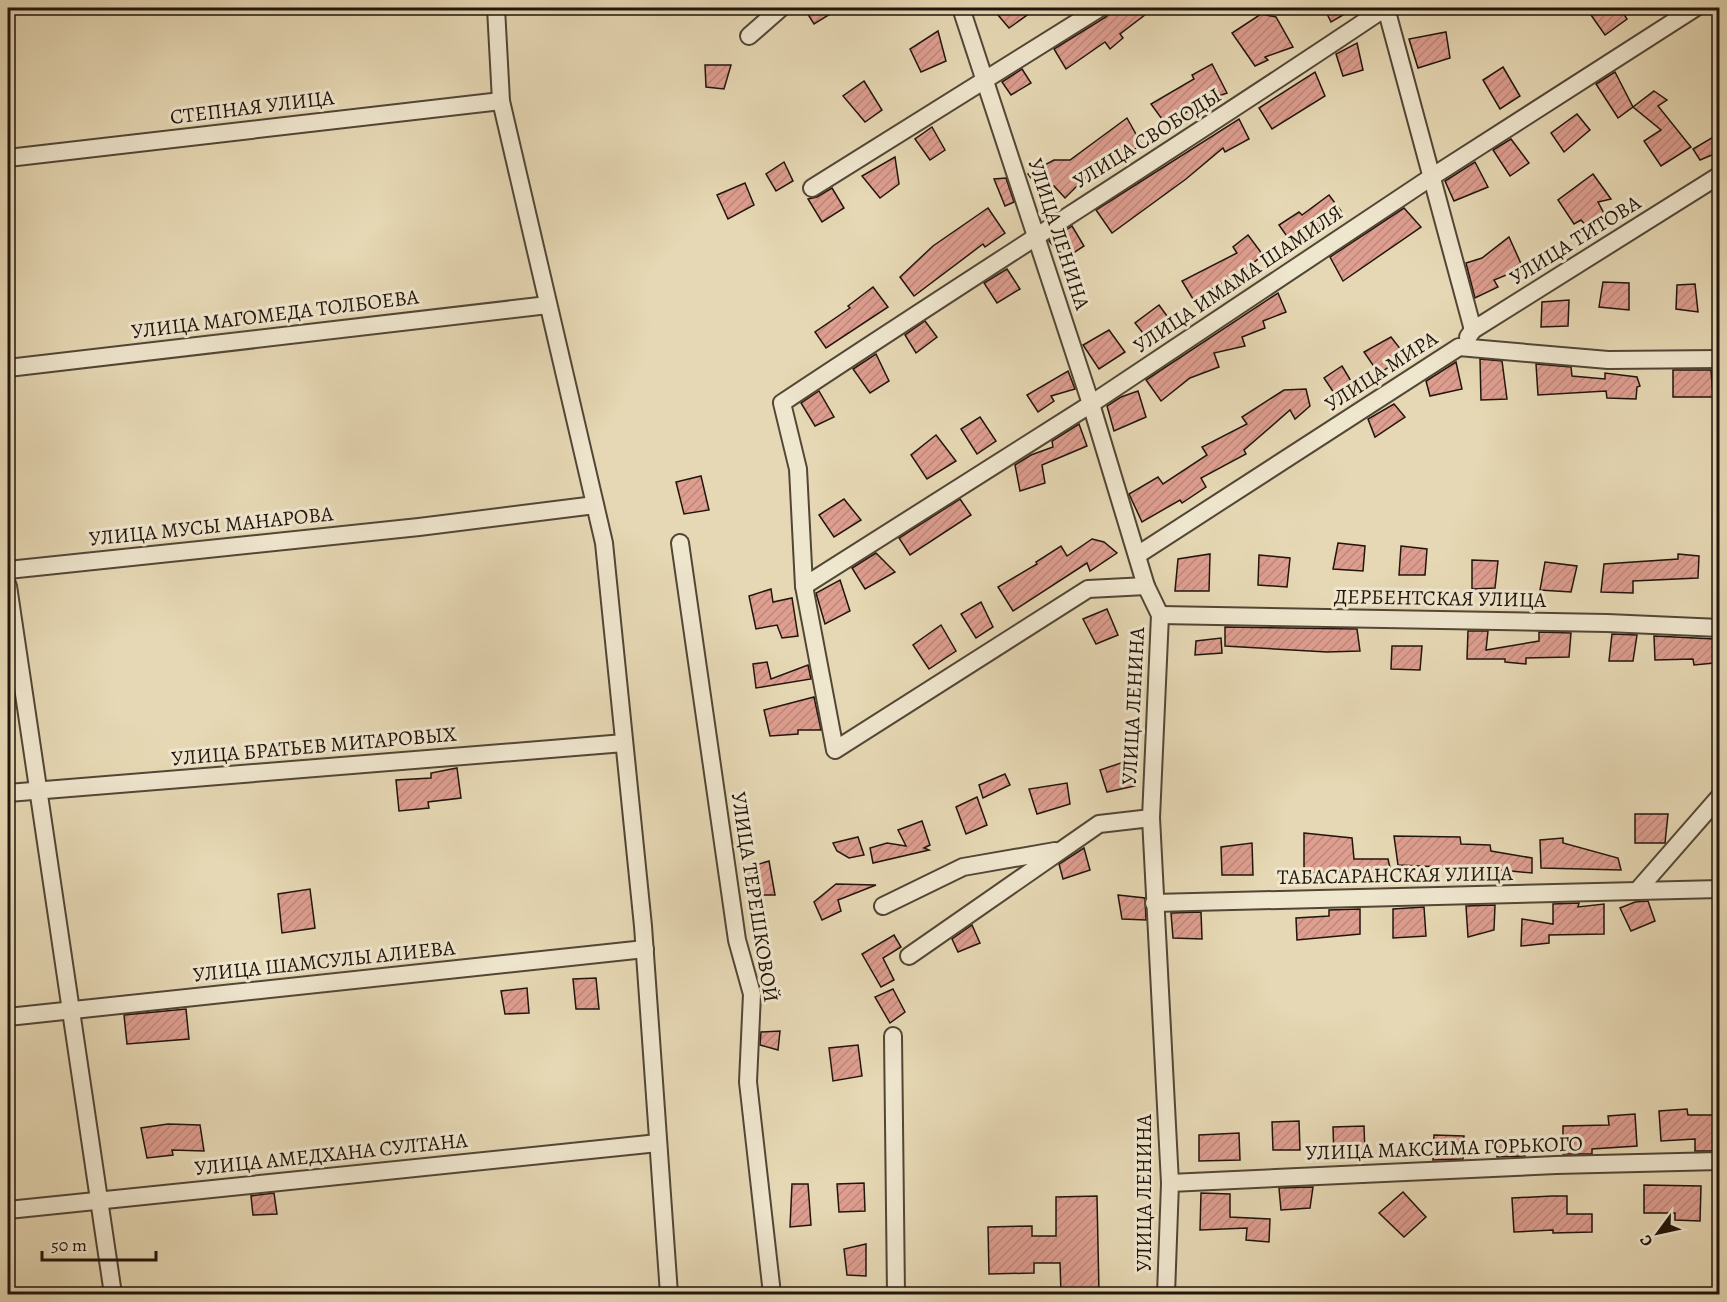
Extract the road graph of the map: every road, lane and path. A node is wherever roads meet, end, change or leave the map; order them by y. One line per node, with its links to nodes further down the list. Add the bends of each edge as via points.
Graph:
1 (496, 8): 9 (street)
2 (781, 8): 7 (street)
3 (961, 8): 8 (street, УЛИЦА ЛЕНИНА)
4 (1100, 8): 8 (street)
5 (1386, 8): 12 (street); 14 (street, УЛИЦА СВОБОДЫ)
6 (1695, 8): 12 (street, УЛИЦА ИМАМА ШАМИЛЯ)
7 (749, 36)
8 (984, 78): 13 (street); 14 (street, УЛИЦА ЛЕНИНА)
9 (501, 101): 10 (street, СТЕПНАЯ УЛИЦА); 15 (street)
10 (8, 158)
11 (1719, 175): 16 (street, УЛИЦА ТИТОВА)
12 (1430, 178): 16 (street); 20 (street, УЛИЦА ИМАМА ШАМИЛЯ)
13 (812, 188)
14 (1035, 236): 20 (street, УЛИЦА ЛЕНИНА); 26 (street, УЛИЦА СВОБОДЫ, via 782,403 798,469)
15 (548, 306): 19 (street, УЛИЦА МАГОМЕДА ТОЛБОЕВА); 21 (street)
16 (1473, 330): 17 (street, УЛИЦА ТИТОВА)
17 (1460, 347): 18 (street, УЛИЦА МИРА, via 1608,360); 23 (street, УЛИЦА МИРА)
18 (1719, 359)
19 (8, 368)
20 (1091, 404): 23 (street, УЛИЦА ЛЕНИНА); 26 (street, УЛИЦА ИМАМА ШАМИЛЯ)
21 (595, 505): 24 (street, УЛИЦА МУСЫ МАНАРОВА); 30 (street, via 604,543)
22 (680, 543): 52 (street, УЛИЦА ТЕРЕШКОВОЙ, via 737,940 752,994 748,1082)
23 (1139, 554): 27 (street, УЛИЦА ЛЕНИНА)
24 (8, 570)
25 (8, 586): 31 (street)
26 (804, 586): 27 (street, via 835,750 1088,589)
27 (1146, 586): 28 (street, УЛИЦА ЛЕНИНА)
28 (1160, 615): 29 (street, ДЕРБЕНТСКАЯ УЛИЦА); 34 (street, УЛИЦА ЛЕНИНА)
29 (1719, 628)
30 (624, 743): 31 (street, УЛИЦА БРАТЬЕВ МИТАРОВЫХ); 40 (street)
31 (37, 791): 32 (street, УЛИЦА БРАТЬЕВ МИТАРОВЫХ); 42 (street)
32 (8, 794)
33 (1719, 796): 37 (street)
34 (1151, 818): 35 (street, via 1099,824); 38 (street, УЛИЦА ЛЕНИНА)
35 (1059, 850): 39 (street, via 963,867); 41 (street)
36 (1719, 889): 37 (street, ТАБАСАРАНСКАЯ УЛИЦА)
37 (1637, 891): 38 (street, ТАБАСАРАНСКАЯ УЛИЦА)
38 (1154, 903): 47 (street, УЛИЦА ЛЕНИНА)
39 (884, 906)
40 (645, 949): 42 (street, УЛИЦА ШАМСУЛЫ АЛИЕВА); 45 (street)
41 (909, 956)
42 (70, 1011): 43 (street, УЛИЦА ШАМСУЛЫ АЛИЕВА); 48 (street)
43 (8, 1017)
44 (893, 1036): 53 (street)
45 (658, 1143): 48 (street, УЛИЦА АМЕДХАНА СУЛТАНА); 51 (street)
46 (1719, 1161): 47 (street, УЛИЦА МАКСИМА ГОРЬКОГО)
47 (1170, 1183): 54 (street, УЛИЦА ЛЕНИНА)
48 (99, 1200): 49 (street, УЛИЦА АМЕДХАНА СУЛТАНА); 50 (street)
49 (8, 1210)
50 (113, 1294)
51 (669, 1294)
52 (772, 1294)
53 (896, 1294)
54 (1166, 1294)

